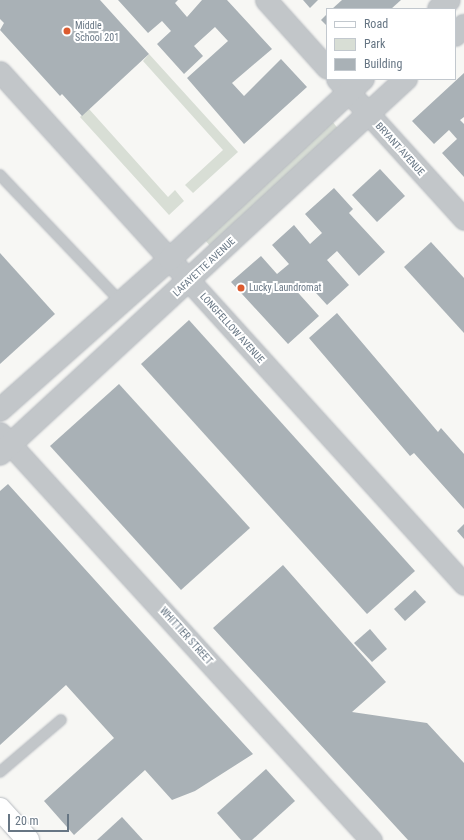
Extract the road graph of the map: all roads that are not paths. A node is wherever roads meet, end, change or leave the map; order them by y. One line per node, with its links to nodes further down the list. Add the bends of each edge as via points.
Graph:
1 (266, 0): 6 (street)
2 (449, 0): 3 (street)
3 (440, 8)
4 (464, 26): 5 (street)
5 (456, 34)
6 (326, 67)
7 (0, 72): 13 (street, LONGFELLOW AVENUE)
8 (405, 80): 10 (street, LAFAYETTE AVENUE)
9 (349, 83): 10 (street, BRYANT AVENUE); 13 (street)
10 (368, 113): 12 (street, BRYANT AVENUE); 14 (street, LAFAYETTE AVENUE)
11 (0, 175): 15 (lane)
12 (464, 219)
13 (170, 259): 14 (street, LONGFELLOW AVENUE); 15 (street)
14 (190, 281): 17 (street, LAFAYETTE AVENUE); 18 (street, LONGFELLOW AVENUE)
15 (121, 302): 16 (street)
16 (0, 410)
17 (4, 444): 23 (street, WHITTIER STREET)
18 (464, 584)
19 (61, 720): 20 (lane)
20 (0, 772)
21 (0, 809): 22 (main road)
22 (28, 840)
23 (371, 840)

